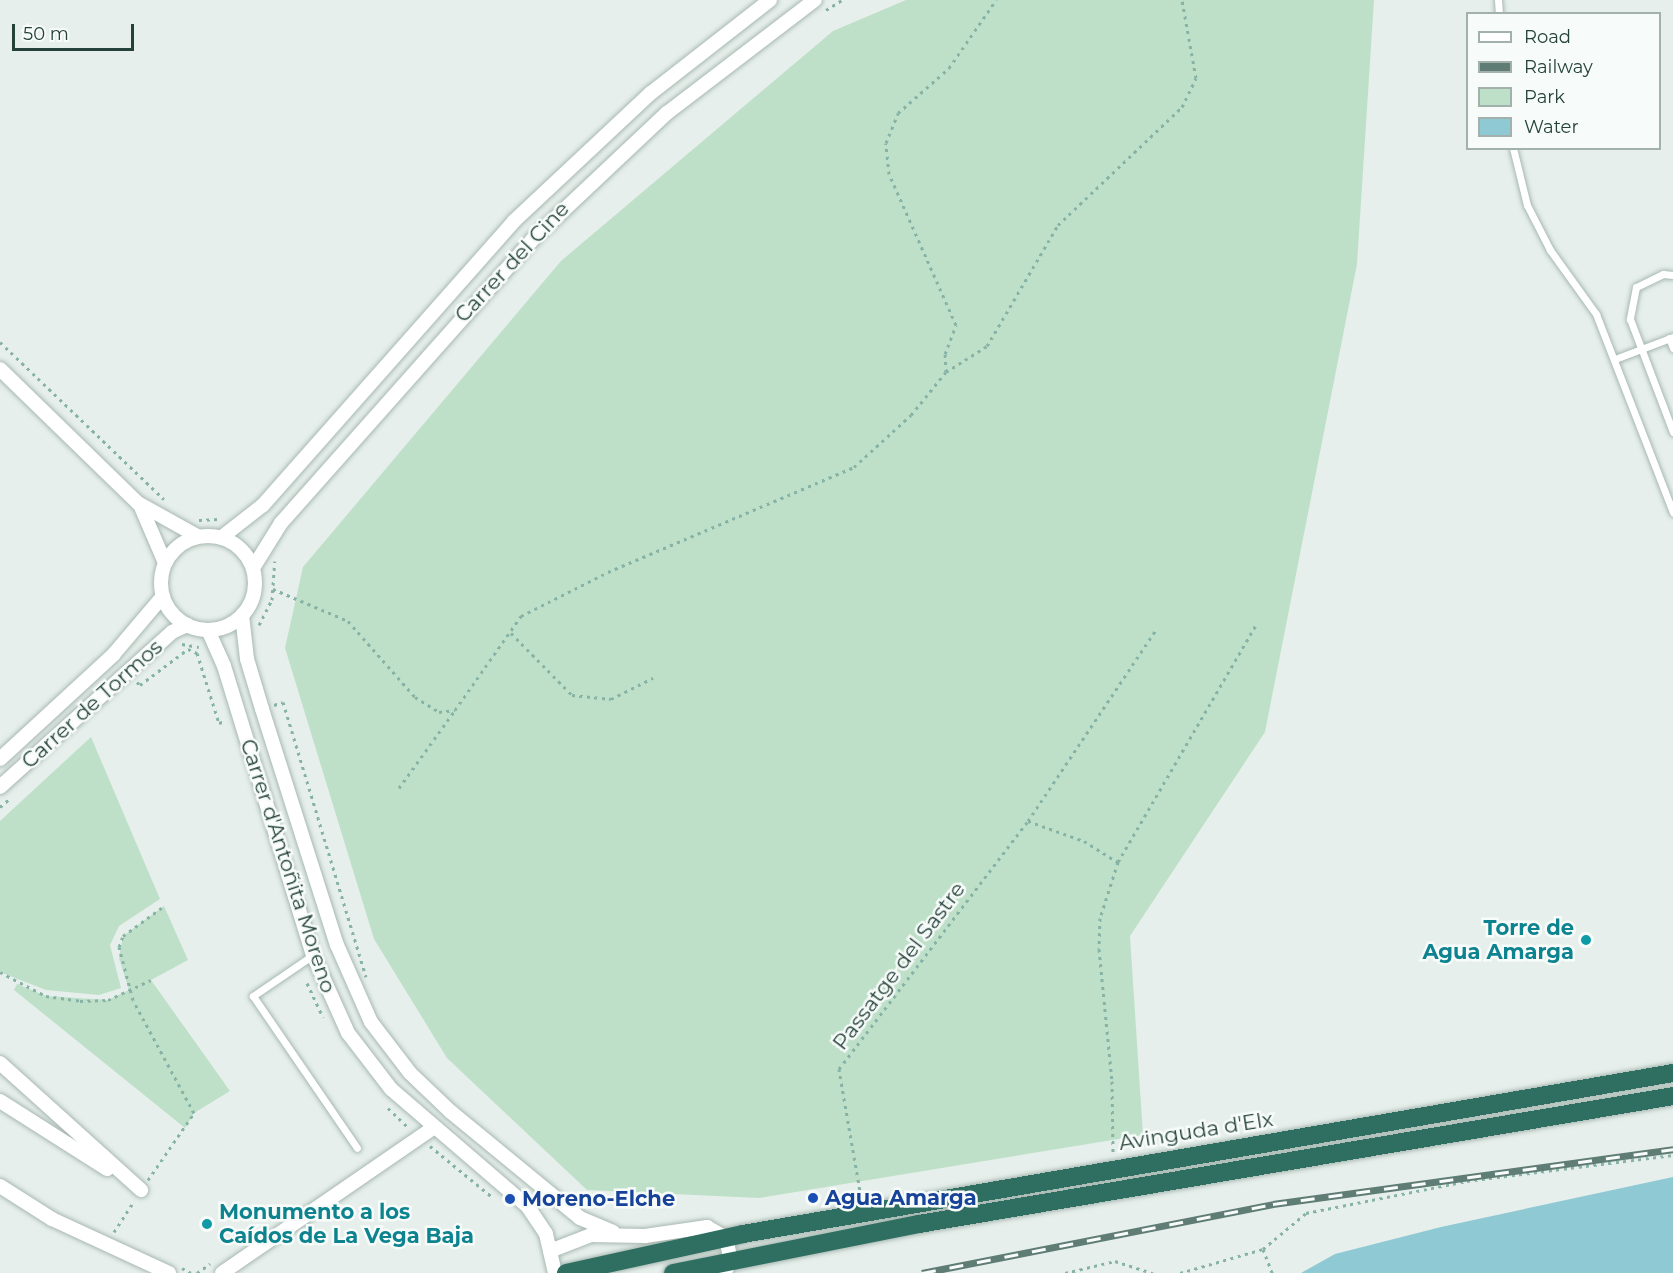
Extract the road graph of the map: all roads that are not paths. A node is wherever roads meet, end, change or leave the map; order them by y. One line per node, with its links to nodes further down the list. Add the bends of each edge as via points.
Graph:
1 (770, 0): 14 (street, Carrer del Cine, via 651,93 514,221 263,505)
2 (815, 0): 16 (street, Carrer del Cine, via 744,50 599,172 449,330 281,523)
3 (1513, 150): 8 (lane, via 1527,205 1550,250 1596,314)
4 (1673, 275): 7 (lane, via 1655,277 1636,287 1630,319)
5 (1671, 338): 6 (lane); 7 (lane)
6 (1673, 348)
7 (1641, 349): 8 (lane); 10 (lane)
8 (1615, 359): 12 (lane)
9 (0, 369): 11 (street)
10 (1673, 432)
11 (138, 503): 13 (street); 15 (street)
12 (1673, 513)
13 (197, 536): 14 (street); 15 (street, via 172,551)
14 (222, 537): 16 (street, via 236,544)
15 (165, 563): 17 (street)
16 (253, 568): 18 (street, via 254,593)
17 (163, 596): 19 (street); 21 (street, Carrer de Tormos, via 112,655)
18 (242, 615): 20 (street); 31 (street, Carrer d'Antoñita Moreno, via 247,659 260,703 347,974 371,1022 410,1073 451,1112 580,1218)
19 (187, 625): 20 (street); 22 (street, Carrer de Tormos, via 172,632)
20 (208, 630): 23 (street, Carrer d'Antoñita Moreno, via 238,710)
21 (0, 759)
22 (0, 787)
23 (313, 955): 28 (street, Carrer d'Antoñita Moreno, via 354,1041 391,1089); 29 (lane, via 253,996)
24 (0, 1063): 27 (street, via 141,1190)
25 (1673, 1073): 32 (highway, Avinguda d'Elx)
26 (1673, 1096): 34 (highway, Avinguda d'Elx)
27 (0, 1101)
28 (433, 1128): 33 (street, Carrer d'Antoñita Moreno, via 528,1206); 36 (street)
29 (357, 1148)
30 (0, 1186): 35 (street, via 52,1219)
31 (613, 1232): 32 (street, via 645,1236 693,1226); 33 (street)
32 (726, 1238): 34 (street); 38 (highway, Avinguda d'Elx)
33 (550, 1251): 37 (street, Carrer d'Antoñita Moreno)
34 (727, 1267): 39 (highway, Avinguda d'Elx)
35 (169, 1273)
36 (222, 1273)
37 (555, 1273)
38 (566, 1273)
39 (673, 1273)

